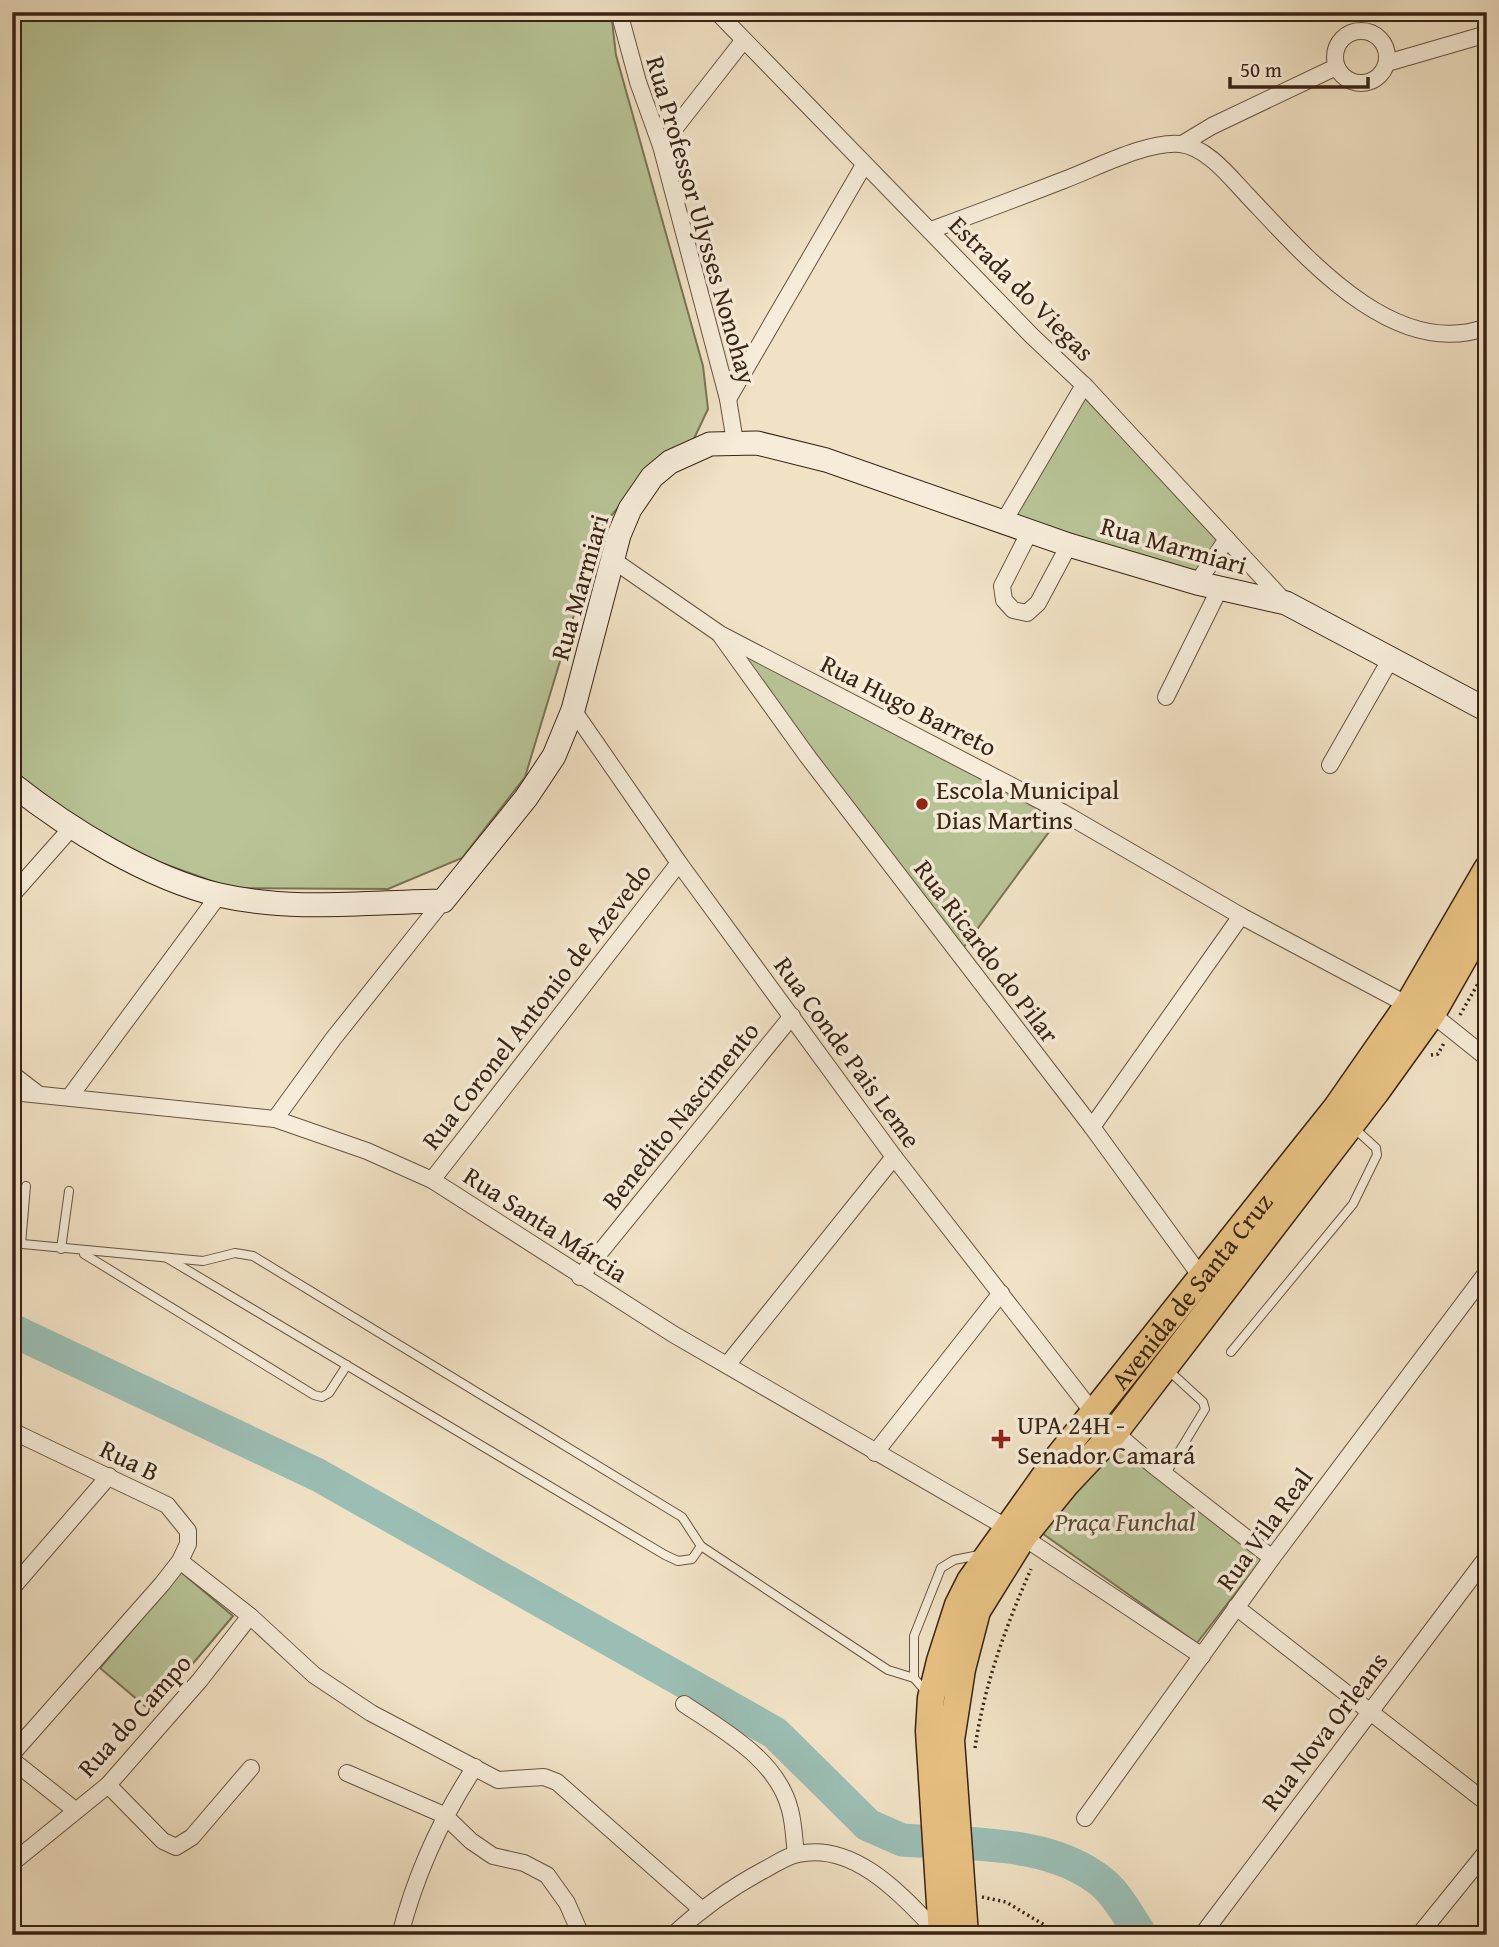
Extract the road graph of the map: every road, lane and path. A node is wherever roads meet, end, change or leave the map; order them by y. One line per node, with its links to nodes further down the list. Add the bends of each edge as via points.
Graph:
1 (619, 12): 8 (street, Rua Professor Ulysses Nonohay)
2 (717, 12): 4 (street, Estrada do Viegas)
3 (1487, 34): 5 (street)
4 (743, 41): 8 (street); 9 (street, Estrada do Viegas)
5 (1387, 63): 6 (street, via 1374,80 1363,84 1342,76); 6 (street, via 1383,42 1365,30 1344,36 1334,56)
6 (1336, 67): 7 (street)
7 (1182, 144): 10 (street, via 1129,155); 11 (street, via 1209,158 1333,281 1364,303 1406,328 1434,335)
8 (661, 146): 13 (street, Rua Professor Ulysses Nonohay)
9 (864, 165): 10 (street, Estrada do Viegas); 13 (street)
10 (931, 230): 12 (street, Estrada do Viegas)
11 (1487, 327)
12 (1084, 385): 15 (street); 17 (street, Estrada do Viegas)
13 (728, 399): 14 (street, Rua Professor Ulysses Nonohay)
14 (735, 442): 15 (street, Rua Marmiari, via 779,447 826,460); 19 (street, Rua Marmiari, via 691,451 652,477 624,522)
15 (1004, 521): 16 (street, Rua Marmiari)
16 (1030, 531): 18 (street, Rua Marmiari); 18 (street, via 1002,586 1004,600 1020,613 1038,603)
17 (1227, 539): 20 (street); 22 (street, Estrada do Viegas)
18 (1069, 545): 20 (street, Rua Marmiari)
19 (613, 560): 23 (street, Rua Hugo Barreto); 26 (street, Rua Marmiari)
20 (1197, 583): 21 (street, Rua Marmiari)
21 (1220, 589): 22 (street, Rua Marmiari); 25 (street)
22 (1286, 603): 24 (street, Rua Marmiari)
23 (720, 634): 36 (street, Rua Hugo Barreto, via 1062,812); 49 (street, Rua Ricardo do Pilar, via 808,757)
24 (1390, 660): 27 (street, Rua Marmiari); 28 (street)
25 (1166, 697)
26 (573, 710): 31 (street, Rua Conde Pais Leme); 35 (street, Rua Marmiari, via 539,780)
27 (1487, 710)
28 (1330, 765)
29 (12, 784): 30 (street)
30 (74, 826): 33 (street); 34 (street, via 120,854)
31 (679, 863): 39 (street, Rua Conde Pais Leme); 51 (street, Rua Coronel Antonio de Azevedo)
32 (1487, 869): 40 (main road, Avenida de Santa Cruz)
33 (12, 895)
34 (219, 895): 35 (street, via 341,905); 46 (street)
35 (443, 901): 47 (street)
36 (1241, 916): 40 (street, Rua Hugo Barreto); 49 (street)
37 (1487, 917): 40 (main road, Avenida de Santa Cruz)
38 (1487, 968): 40 (path)
39 (792, 1016): 50 (street, Rua Conde Pais Leme); 59 (street, Benedito Nascimento)
40 (1431, 1017): 41 (path, via 1438,1054); 42 (street, Rua Hugo Barreto); 48 (main road, Avenida de Santa Cruz); 58 (main road, Avenida de Santa Cruz, via 1337,1107)
41 (1422, 1056)
42 (1487, 1058)
43 (12, 1074): 45 (street)
44 (12, 1091): 45 (street, Rua Santa Márcia)
45 (38, 1094): 46 (street, Rua Santa Márcia)
46 (71, 1096): 47 (street, Rua Santa Márcia)
47 (275, 1119): 51 (street, Rua Santa Márcia)
48 (1350, 1125): 62 (main road, Avenida de Santa Cruz); 63 (lane, via 1376,1148 1376,1162 1353,1205)
49 (1092, 1127): 58 (street, Rua Ricardo do Pilar)
50 (894, 1157): 61 (street, Rua Conde Pais Leme); 65 (street)
51 (432, 1180): 59 (street, Rua Santa Márcia)
52 (26, 1186): 54 (lane)
53 (69, 1191): 55 (lane)
54 (17, 1243): 55 (lane)
55 (61, 1250): 56 (lane)
56 (81, 1252): 57 (lane); 64 (lane, via 314,1395 329,1393)
57 (164, 1256): 64 (lane); 74 (lane, via 203,1262 235,1253 253,1256 682,1517)
58 (1201, 1276): 62 (street, Rua Ricardo do Pilar); 67 (main road, Avenida de Santa Cruz)
59 (580, 1277): 65 (street, Rua Santa Márcia)
60 (1485, 1279): 77 (street, Rua Vila Real)
61 (1000, 1293): 67 (street, Rua Conde Pais Leme); 70 (street)
62 (1217, 1298): 66 (main road, Avenida de Santa Cruz)
63 (1231, 1352)
64 (346, 1365): 74 (lane, via 664,1555 678,1561 692,1559)
65 (727, 1365): 70 (street, Rua Santa Márcia)
66 (1164, 1367): 69 (main road, Avenida de Santa Cruz); 71 (lane, via 1205,1409)
67 (1095, 1415): 69 (street); 73 (main road, Avenida de Santa Cruz, via 1059,1456)
68 (13, 1433): 72 (street, Rua B)
69 (1114, 1433): 71 (street); 73 (main road, Avenida de Santa Cruz)
70 (874, 1453): 73 (street, Rua Santa Márcia)
71 (1165, 1475): 77 (street)
72 (109, 1476): 78 (street, Rua B, via 167,1505 180,1520 188,1531); 79 (street)
73 (1023, 1538): 75 (main road, Avenida de Santa Cruz); 82 (street); 87 (path, via 1009,1620 984,1698); 97 (main road, Avenida de Santa Cruz, via 977,1611 962,1668)
74 (701, 1546): 83 (lane, via 888,1670)
75 (989, 1553): 83 (lane, via 941,1567 914,1636); 84 (main road, Avenida de Santa Cruz, via 958,1605)
76 (1487, 1557): 86 (street, Rua Nova Orleans)
77 (1272, 1558): 80 (street, Rua Vila Real)
78 (180, 1561): 81 (street); 88 (street)
79 (12, 1588)
80 (1236, 1607): 82 (street, Rua Vila Real); 86 (street)
81 (250, 1616): 90 (street, via 339,1694); 93 (street, Rua do Campo)
82 (1202, 1657): 98 (street, Rua Vila Real)
83 (914, 1678): 84 (lane)
84 (932, 1698): 97 (main road, Avenida de Santa Cruz, via 929,1731)
85 (684, 1704): 100 (street, via 729,1735 771,1773 790,1809)
86 (1370, 1710): 94 (street); 111 (street, Rua Nova Orleans)
87 (975, 1752)
88 (12, 1754)
89 (12, 1760): 95 (street)
90 (475, 1767): 96 (street); 104 (street, via 498,1780 544,1777 558,1782)
91 (251, 1768): 93 (street, via 192,1837 176,1847 163,1841)
92 (347, 1773): 96 (street)
93 (108, 1785): 95 (street, Rua do Campo)
94 (1487, 1803)
95 (75, 1810): 101 (street, Rua do Campo)
96 (444, 1815): 105 (street, via 423,1862); 106 (street, via 494,1856 524,1863 547,1875 567,1903)
97 (945, 1817): 102 (main road, Avenida de Santa Cruz)
98 (1085, 1818)
99 (1487, 1851): 112 (street)
100 (796, 1854): 104 (street); 108 (street, via 820,1852 842,1857 873,1873)
101 (12, 1863)
102 (947, 1867): 103 (main road, Avenida de Santa Cruz); 108 (main road, Avenida de Santa Cruz)
103 (978, 1896): 109 (main road, Avenida de Santa Cruz); 110 (path, via 1006,1902)
104 (701, 1909): 107 (street)
105 (400, 1935)
106 (581, 1935)
107 (673, 1935)
108 (941, 1935)
109 (965, 1935)
110 (1062, 1935)
111 (1202, 1935)
112 (1419, 1935)

